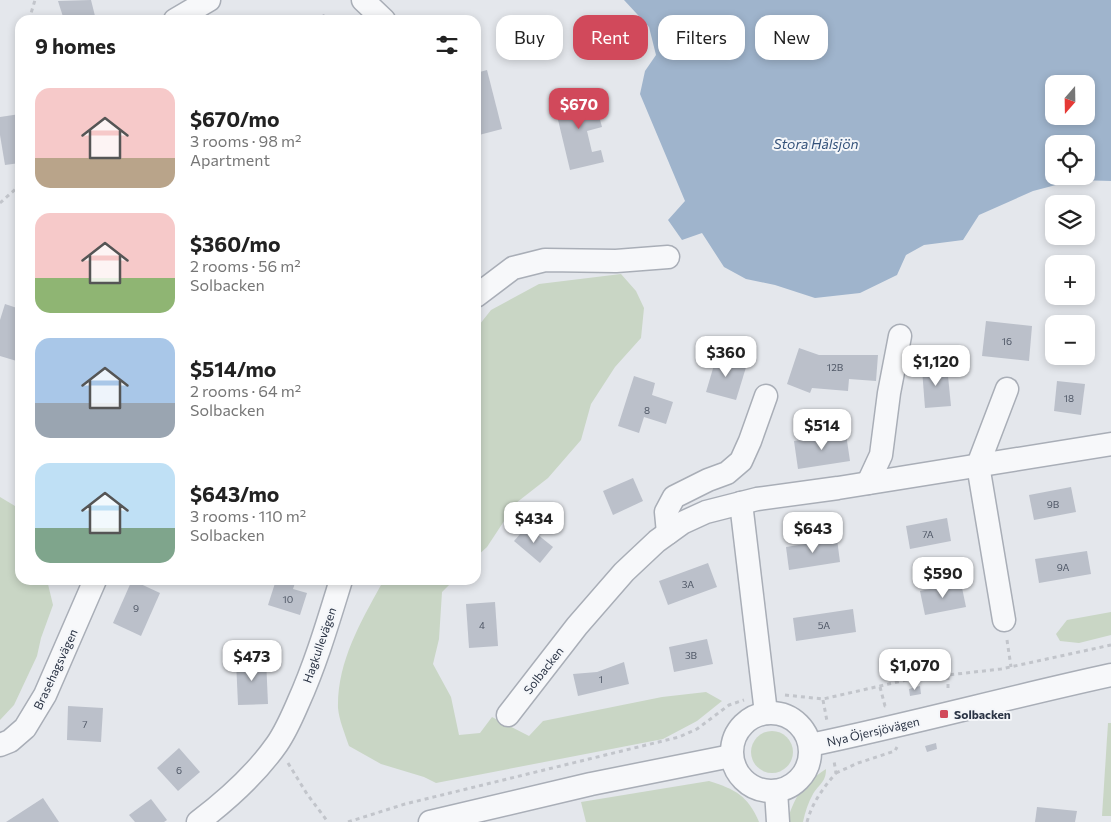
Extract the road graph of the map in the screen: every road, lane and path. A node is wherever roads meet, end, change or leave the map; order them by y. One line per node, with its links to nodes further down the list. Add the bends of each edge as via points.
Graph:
1 (36, 0): 4 (path)
2 (208, 0): 5 (street)
3 (363, 0): 6 (street)
4 (30, 15)
5 (183, 15)
6 (379, 15)
7 (15, 190): 8 (path)
8 (0, 203)
9 (668, 257): 10 (street, via 616,261 545,260 513,268)
10 (481, 292)
11 (900, 336): 16 (street, via 881,455)
12 (1007, 389): 15 (street)
13 (766, 396): 18 (street, via 741,461 727,473 674,497 666,512)
14 (1111, 444): 15 (street, Solbacken)
15 (978, 465): 16 (street, Solbacken); 21 (street)
16 (868, 483): 17 (street, Solbacken)
17 (741, 503): 18 (street, Solbacken, via 706,512); 28 (street)
18 (668, 533): 30 (street, Solbacken, via 624,572)
19 (93, 585): 31 (street, Brasehagsvägen, via 45,695 25,728)
20 (339, 585): 32 (street, Hagkullevägen, via 304,689)
21 (1004, 620): 23 (path)
22 (1111, 645): 23 (path)
23 (1011, 667): 24 (path)
24 (948, 675): 26 (path, via 924,676); 27 (path)
25 (1111, 675): 33 (street, Nya Öjersjövägen)
26 (880, 687): 28 (path, via 823,700 786,695); 29 (path, via 885,706)
27 (948, 695)
28 (765, 704): 33 (street, Nya Öjersjövägen, via 793,719 805,732); 35 (street, via 740,727 732,741); 40 (path, via 730,705 698,729 679,736 405,804)
29 (891, 706)
30 (508, 715)
31 (0, 745)
32 (276, 745): 38 (street, Hagkullevägen, via 257,769); 39 (path)
33 (810, 745): 37 (street, Nya Öjersjövägen, via 809,760 802,776 787,788)
34 (897, 746): 36 (path, via 895,751)
35 (731, 756): 37 (street, via 738,774 746,783 757,789); 41 (street, via 600,782)
36 (836, 773)
37 (776, 791): 42 (street)
38 (198, 822)
39 (328, 822)
40 (348, 822)
41 (430, 822)
42 (778, 822)

